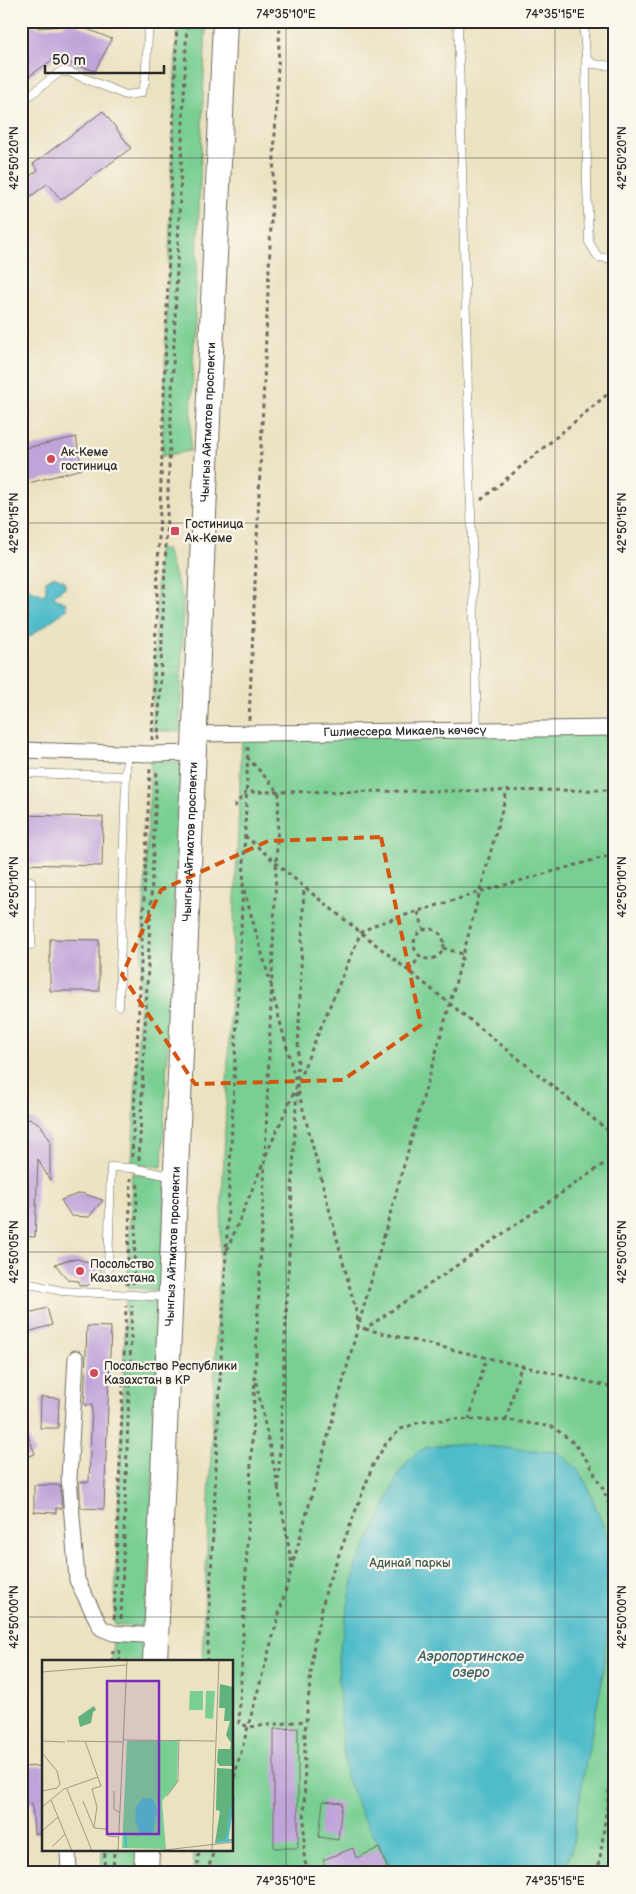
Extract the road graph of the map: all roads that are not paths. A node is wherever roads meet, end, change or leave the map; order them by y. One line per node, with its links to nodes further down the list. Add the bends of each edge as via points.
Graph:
1 (149, 21): 7 (lane, via 145,82 141,92 126,95 68,72 60,72)
2 (225, 21): 11 (main road, Чынгыз Айтматов проспекти)
3 (458, 21): 10 (lane)
4 (583, 21): 5 (lane)
5 (586, 56): 6 (lane, via 592,64); 8 (lane, via 589,242 598,257)
6 (615, 66)
7 (21, 102)
8 (615, 260)
9 (615, 728): 10 (street, Гшлиессера Микаель көчөсү)
10 (476, 730): 11 (street, Гшлиессера Микаель көчөсү)
11 (194, 743): 13 (street, Гшлиессера Микаель көчөсү, via 154,754); 19 (main road, Чынгыз Айтматов проспекти)
12 (21, 750): 13 (street, Гшлиессера Микаель көчөсү)
13 (127, 754): 15 (lane)
14 (21, 773): 15 (lane)
15 (126, 776): 18 (lane)
16 (21, 880): 17 (lane, via 31,881)
17 (31, 945)
18 (119, 1006)
19 (176, 1178): 20 (lane, via 111,1167); 22 (main road, Чынгыз Айтматов проспекти)
20 (108, 1269)
21 (21, 1282): 22 (lane, via 62,1291)
22 (171, 1298): 24 (main road, Чынгыз Айтматов проспекти)
23 (76, 1358): 24 (street, via 70,1478 77,1580 101,1628 117,1634)
24 (156, 1636): 25 (main road, Чынгыз Айтматов проспекти)
25 (155, 1660)
26 (68, 1852): 28 (street)
27 (147, 1852): 29 (main road)
28 (68, 1873)
29 (146, 1873)

